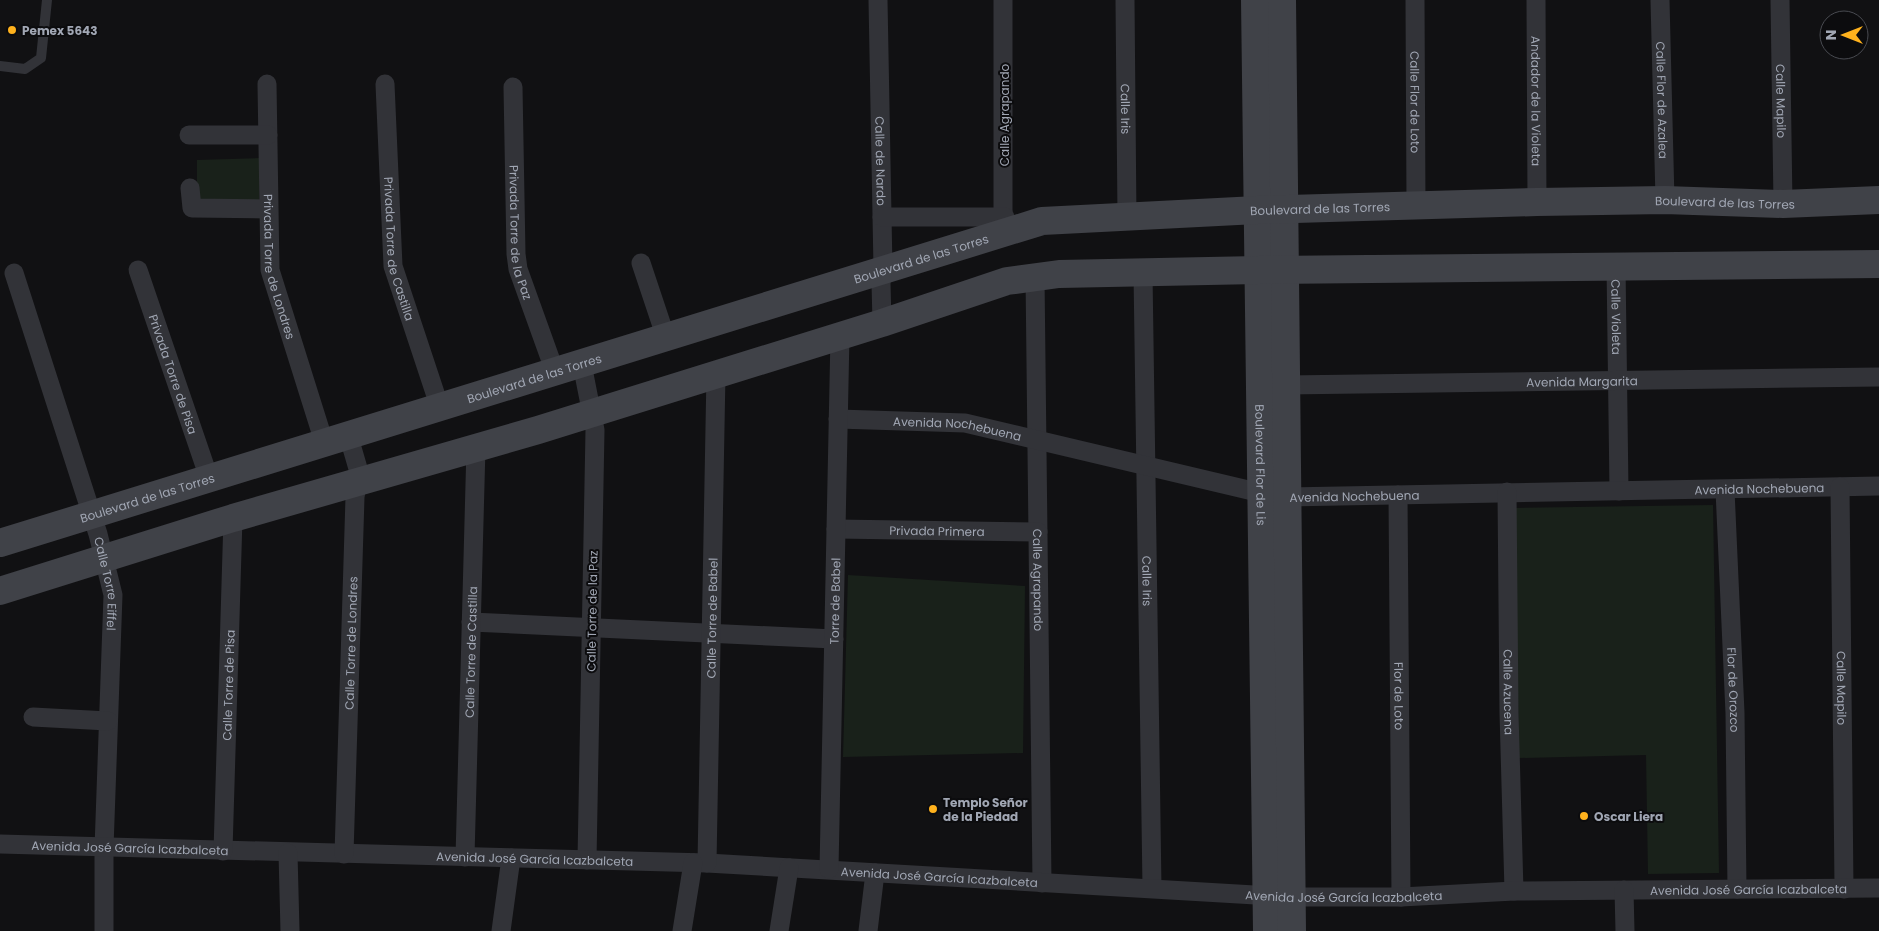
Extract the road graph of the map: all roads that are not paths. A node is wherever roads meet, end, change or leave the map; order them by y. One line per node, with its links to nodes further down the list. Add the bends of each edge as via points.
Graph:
1 (47, 0): 11 (lane, via 40,58 25,69)
2 (878, 0): 26 (street, Calle de Nardo)
3 (1003, 0): 28 (street, Calle Agrapando)
4 (1125, 0): 27 (street, Calle Iris)
5 (1254, 0): 24 (street, Boulevard Flor de Lis)
6 (1282, 0): 25 (street, Boulevard Flor de Lis)
7 (1415, 0): 22 (street, Calle Flor de Loto)
8 (1536, 0): 19 (street, Andador de la Violeta)
9 (1660, 0): 18 (street, Calle Flor de Azalea)
10 (1780, 0): 20 (street, Calle Mapilo)
11 (0, 66)
12 (267, 84): 16 (street, Privada Torre de Londres)
13 (385, 84): 48 (street, Privada Torre de Castilla, via 393,266)
14 (512, 87): 43 (street, Privada Torre de la Paz, via 518,269)
15 (189, 135): 16 (street)
16 (268, 135): 23 (street, Privada Torre de Londres)
17 (190, 188): 23 (street, via 192,208)
18 (1664, 200): 19 (street, Boulevard de las Torres); 20 (street, Boulevard de las Torres)
19 (1538, 202): 22 (street, Boulevard de las Torres)
20 (1783, 204): 21 (street, Boulevard de las Torres)
21 (1875, 204)
22 (1416, 206): 25 (street, Boulevard de las Torres)
23 (268, 209): 51 (street, Privada Torre de Londres, via 270,270)
24 (1257, 210): 25 (street, Boulevard de las Torres); 27 (street, Boulevard de las Torres); 34 (street, Boulevard Flor de Lis)
25 (1284, 210): 35 (street, Boulevard Flor de Lis)
26 (882, 217): 28 (street); 32 (street, Calle de Nardo)
27 (1127, 218): 28 (street, Boulevard de las Torres, via 1067,218)
28 (1004, 224): 32 (street, Boulevard de las Torres)
29 (641, 263): 41 (street)
30 (1877, 263): 31 (street)
31 (1616, 264): 35 (street); 46 (street, Calle Violeta)
32 (883, 269): 39 (street, Calle de Nardo); 41 (street, Boulevard de las Torres)
33 (138, 270): 55 (street, Privada Torre de Pisa)
34 (1258, 270): 35 (street); 37 (street); 63 (street, Boulevard Flor de Lis)
35 (1285, 270): 47 (street, Boulevard Flor de Lis)
36 (14, 273): 64 (street, Calle Torre Eiffel)
37 (1143, 273): 38 (street); 54 (street, Calle Iris)
38 (1035, 276): 39 (street, via 1006,281); 52 (street, Calle Agrapando)
39 (882, 323): 40 (street)
40 (840, 335): 44 (street); 50 (street, Torre de Babel)
41 (666, 338): 42 (street, Boulevard de las Torres)
42 (582, 364): 43 (street, Boulevard de las Torres); 49 (street, Calle Torre de la Paz)
43 (555, 372): 48 (street, Boulevard de las Torres)
44 (716, 373): 49 (street); 73 (street, Calle Torre de Babel)
45 (1879, 377): 46 (street, Avenida Margarita)
46 (1618, 381): 47 (street, Avenida Margarita); 60 (street, Calle Violeta)
47 (1286, 385): 63 (street, Boulevard Flor de Lis)
48 (440, 408): 51 (street, Boulevard de las Torres)
49 (593, 412): 53 (street); 72 (street, Calle Torre de la Paz)
50 (838, 419): 52 (street, Avenida Nochebuena, via 950,421); 66 (street, Torre de Babel)
51 (336, 438): 55 (street, Boulevard de las Torres); 56 (street, Calle Torre de Londres, via 359,472)
52 (1037, 440): 54 (street, Avenida Nochebuena); 67 (street, Calle Agrapando)
53 (476, 447): 56 (street); 71 (street, Calle Torre de Castilla)
54 (1146, 467): 63 (street, Avenida Nochebuena); 90 (street, Calle Iris)
55 (209, 478): 64 (street, Boulevard de las Torres)
56 (358, 482): 65 (street); 81 (street, Calle Torre de Londres)
57 (1879, 486): 58 (street, Avenida Nochebuena)
58 (1840, 487): 59 (street, Avenida Nochebuena); 93 (street, Calle Mapilo)
59 (1725, 490): 60 (street, Avenida Nochebuena); 92 (street, Flor de Orozco, via 1735,713)
60 (1619, 491): 61 (street, Avenida Nochebuena)
61 (1507, 492): 62 (street, Avenida Nochebuena); 95 (street, Calle Azucena)
62 (1398, 494): 63 (street, Avenida Nochebuena); 97 (street, Flor de Loto)
63 (1274, 495): 96 (street, Boulevard Flor de Lis)
64 (91, 515): 68 (street, Boulevard de las Torres); 69 (street, Calle Torre Eiffel)
65 (234, 518): 69 (street); 79 (street, Calle Torre de Pisa)
66 (836, 528): 67 (street, Privada Primera); 74 (street, Torre de Babel)
67 (1038, 532): 89 (street, Calle Agrapando)
68 (0, 543)
69 (105, 558): 70 (street); 76 (street, Calle Torre Eiffel, via 113,595)
70 (0, 591)
71 (471, 622): 72 (street); 82 (street, Calle Torre de Castilla)
72 (591, 627): 73 (street); 84 (street, Calle Torre de la Paz)
73 (711, 633): 74 (street); 85 (street, Calle Torre de Babel)
74 (834, 639): 87 (street, Torre de Babel)
75 (33, 717): 76 (street)
76 (108, 721): 78 (street, Calle Torre Eiffel)
77 (0, 844): 78 (street, Avenida José García Icazbalceta)
78 (104, 848): 79 (street, Avenida José García Icazbalceta); 98 (street, Calle Torre Eiffel)
79 (223, 851): 80 (street, Avenida José García Icazbalceta)
80 (288, 853): 81 (street, Avenida José García Icazbalceta); 99 (street)
81 (344, 854): 82 (street, Avenida José García Icazbalceta)
82 (465, 857): 83 (street, Avenida José García Icazbalceta)
83 (511, 858): 84 (street, Avenida José García Icazbalceta); 100 (street)
84 (587, 860): 85 (street, Avenida José García Icazbalceta)
85 (700, 863): 86 (street, Avenida José García Icazbalceta); 101 (street, Calle Torre de Babel)
86 (789, 868): 87 (street, Avenida José García Icazbalceta); 102 (street)
87 (830, 869): 88 (street, Avenida José García Icazbalceta)
88 (875, 873): 89 (street, Avenida José García Icazbalceta); 103 (street)
89 (1042, 883): 90 (street, Avenida José García Icazbalceta)
90 (1152, 888): 96 (street, Avenida José García Icazbalceta)
91 (1879, 888): 93 (street, Avenida José García Icazbalceta)
92 (1737, 889): 93 (street, Avenida José García Icazbalceta); 94 (street, Avenida José García Icazbalceta)
93 (1844, 889)
94 (1624, 890): 95 (street, Avenida José García Icazbalceta); 106 (street)
95 (1514, 891): 97 (street, Avenida José García Icazbalceta)
96 (1279, 896): 97 (street, Avenida José García Icazbalceta); 104 (street, Boulevard Flor de Lis); 105 (street, Boulevard Flor de Lis)
97 (1401, 897)
98 (104, 931)
99 (290, 931)
100 (501, 931)
101 (682, 931)
102 (779, 931)
103 (868, 931)
104 (1267, 931)
105 (1292, 931)
106 (1625, 931)

